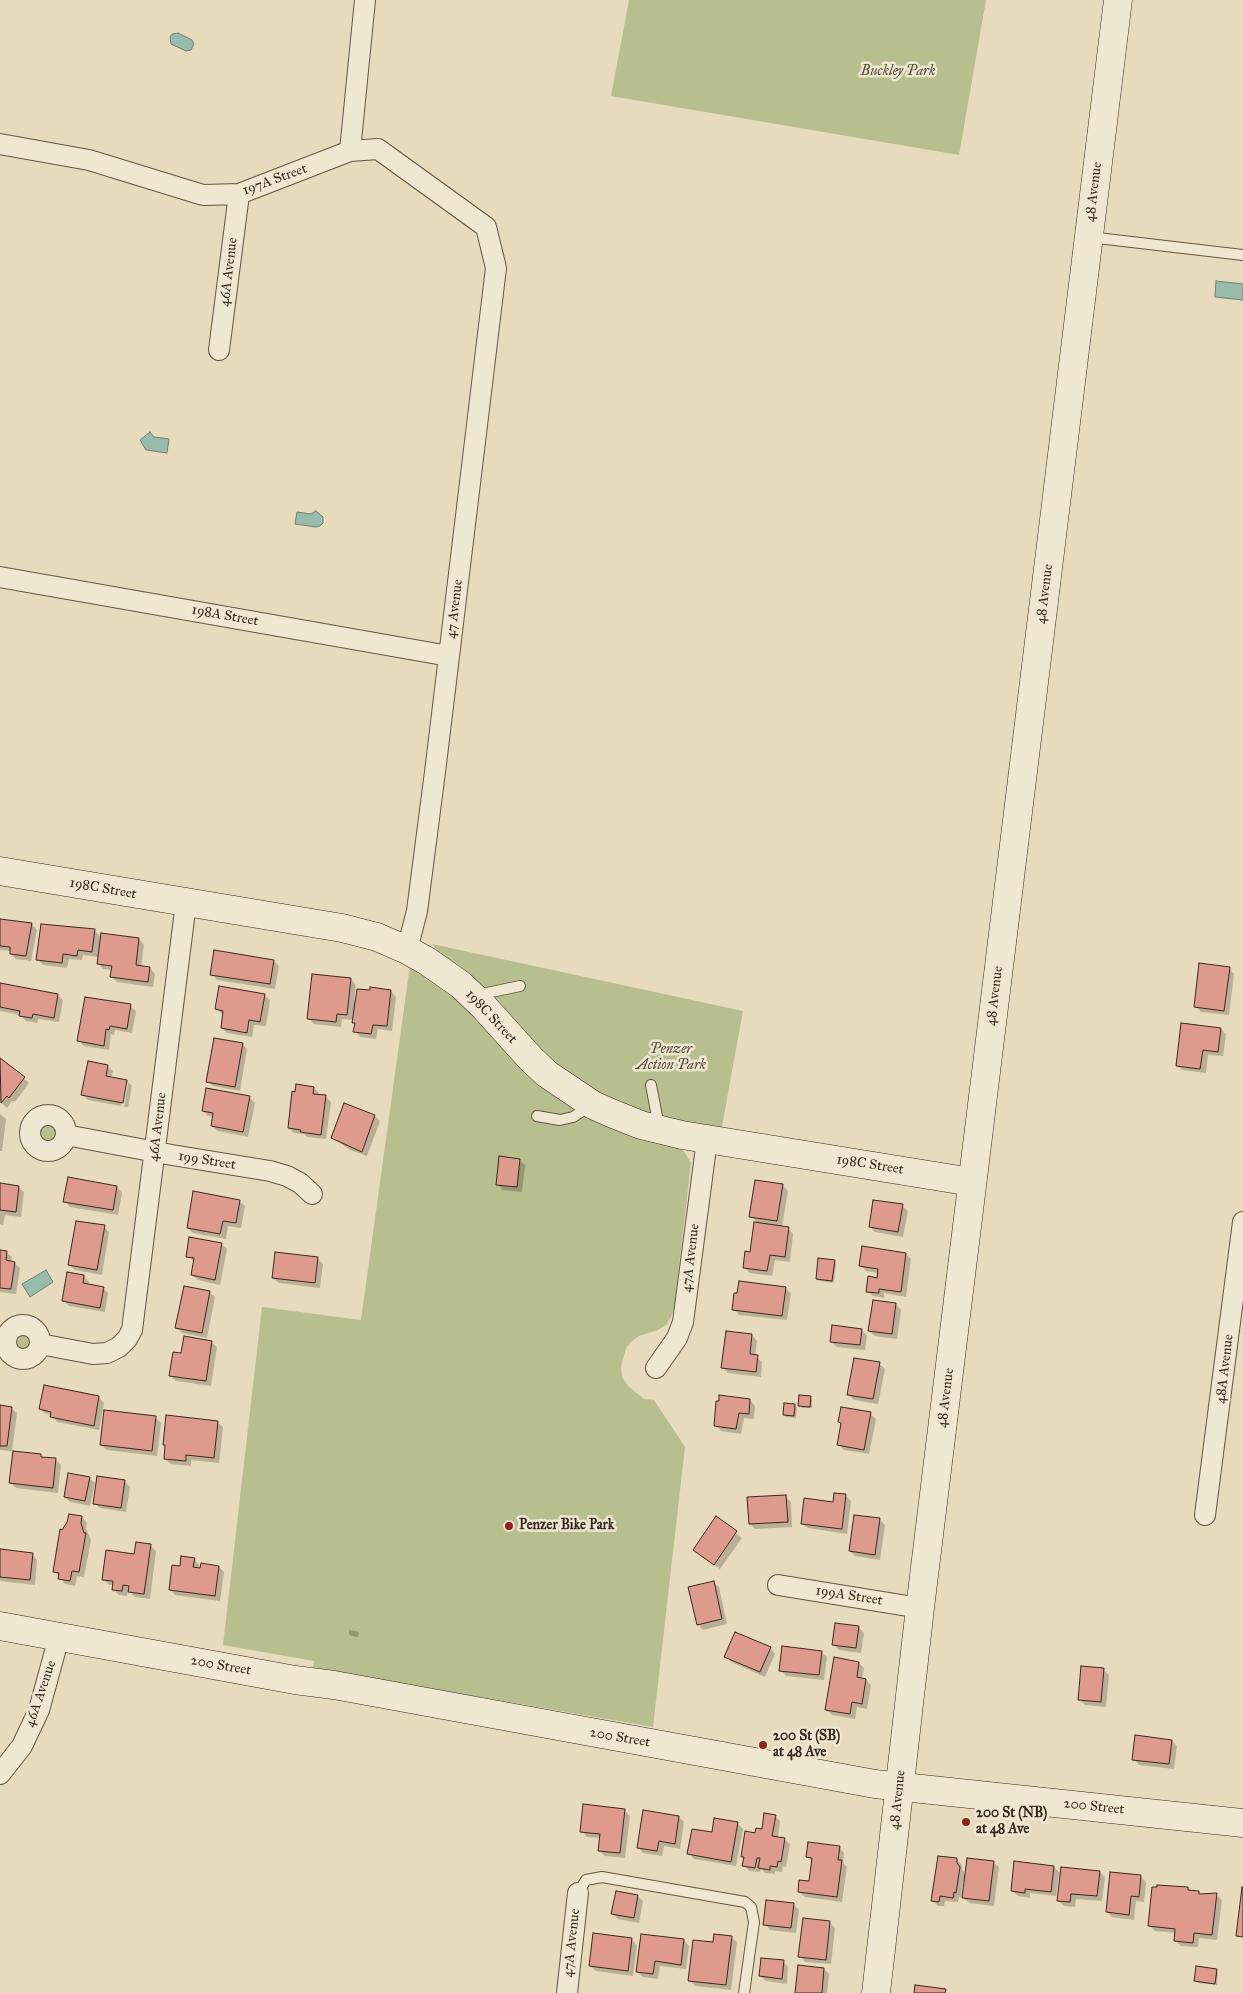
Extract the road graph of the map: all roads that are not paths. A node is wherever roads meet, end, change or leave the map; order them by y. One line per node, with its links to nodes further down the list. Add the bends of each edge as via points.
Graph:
1 (365, 0): 4 (street)
2 (1118, 0): 6 (street, 48 Avenue)
3 (0, 144): 5 (street, 197A Street, via 90,160 203,195)
4 (350, 152): 5 (street, 197A Street); 8 (street, 197A Street, via 378,150 486,227)
5 (239, 194): 9 (street, 46A Avenue)
6 (1088, 237): 7 (lane); 24 (street, 48 Avenue)
7 (1243, 255)
8 (496, 268): 11 (street, 47 Avenue)
9 (219, 350)
10 (0, 577): 11 (street, 198A Street)
11 (449, 656): 14 (street, 47 Avenue, via 417,911)
12 (0, 871): 13 (street, 198C Street)
13 (186, 903): 14 (street, 198C Street, via 361,932); 23 (street, 46A Avenue)
14 (407, 950): 16 (street, 198C Street, via 435,966)
15 (520, 986): 16 (lane)
16 (473, 995): 18 (street, 198C Street, via 547,1074)
17 (652, 1085): 20 (lane)
18 (593, 1105): 19 (lane, via 573,1117 560,1120); 20 (street, 198C Street)
19 (537, 1116)
20 (660, 1131): 22 (street, 198C Street)
21 (66, 1135): 23 (street, 199 Street)
22 (706, 1140): 24 (street, 198C Street); 28 (street, 47A Avenue, via 683,1322 673,1346)
23 (155, 1152): 25 (street, 199 Street, via 270,1171 294,1180); 27 (street, 46A Avenue, via 134,1320 127,1338 107,1353 93,1354)
24 (972, 1182): 31 (street, 48 Avenue)
25 (312, 1194)
26 (1243, 1222): 29 (street, 48A Avenue)
27 (40, 1344)
28 (656, 1368)
29 (1205, 1515)
30 (778, 1585): 31 (street, 199A Street)
31 (920, 1608): 35 (street, 48 Avenue)
32 (0, 1626): 33 (street, 200 Street)
33 (59, 1637): 34 (street, 46A Avenue, via 39,1710 22,1746); 35 (street, 200 Street, via 864,1783)
34 (0, 1774)
35 (901, 1786): 36 (street, 200 Street); 40 (street, 48 Avenue)
36 (1243, 1823)
37 (578, 1893): 38 (street, 47A Avenue); 39 (lane, via 586,1880 602,1877 745,1902 751,1906 754,1922)
38 (567, 1993)
39 (744, 1993)
40 (876, 1993)

